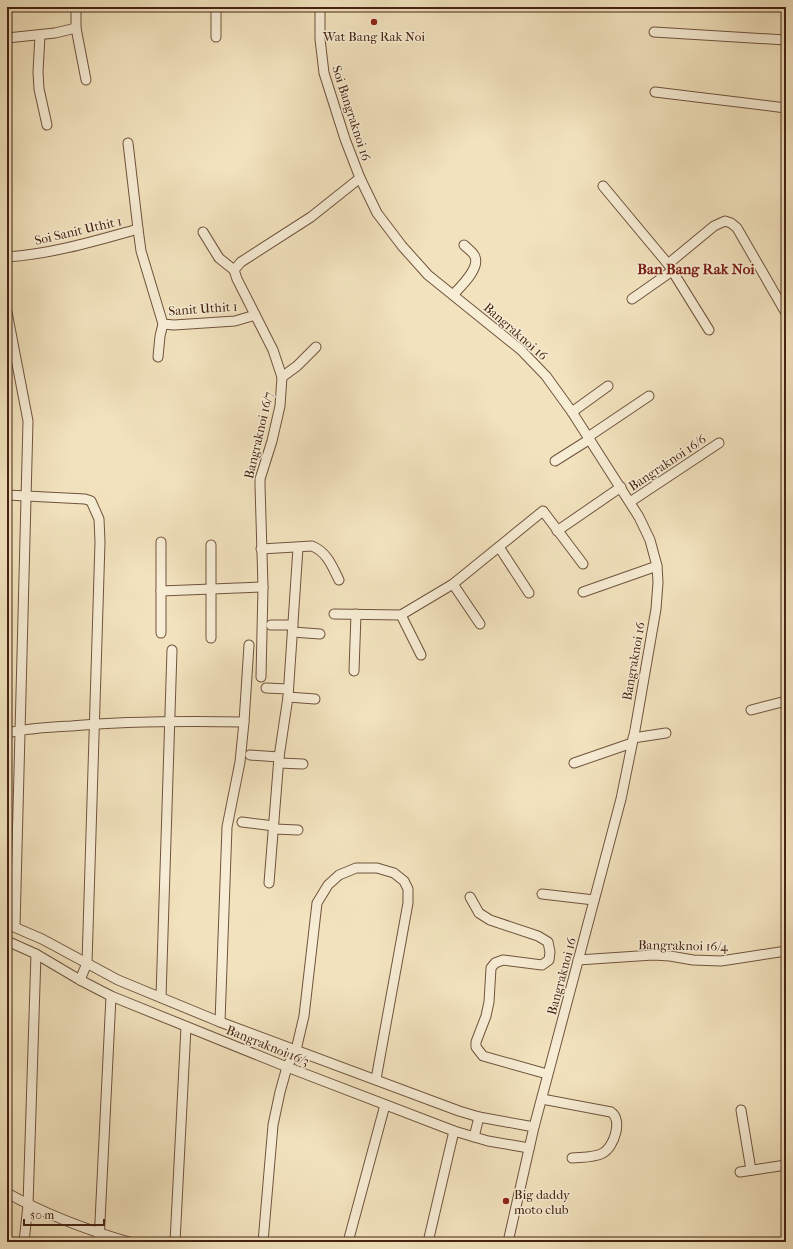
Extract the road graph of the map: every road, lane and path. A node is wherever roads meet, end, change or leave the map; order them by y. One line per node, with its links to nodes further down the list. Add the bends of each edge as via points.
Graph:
1 (76, 7): 4 (street)
2 (216, 7): 7 (street)
3 (320, 7): 15 (street, Soi Bangraknoi 16, via 324,73)
4 (76, 28): 6 (street); 10 (street)
5 (654, 32): 9 (street)
6 (40, 35): 8 (street); 13 (street, via 39,89)
7 (216, 37)
8 (7, 38)
9 (786, 40)
10 (86, 80)
11 (655, 92): 12 (street)
12 (786, 108)
13 (47, 125)
14 (128, 143): 17 (street)
15 (360, 178): 22 (street, via 311,217 240,262); 24 (street, Bangraknoi 16, via 377,213 402,246 428,275)
16 (603, 186): 21 (street)
17 (138, 229): 20 (street, Soi Sanit Uthit 1, via 58,250); 23 (street, Soi Sanit Uthit 1, via 141,251)
18 (203, 232): 22 (street, via 220,258)
19 (464, 245): 24 (street, via 475,256 476,264)
20 (7, 257)
21 (670, 268): 25 (street); 27 (street, via 714,226 725,221 731,223 737,228); 30 (street)
22 (234, 270): 28 (street, Bangraknoi 16/7)
23 (153, 291): 29 (street, Sanit Uthit 1)
24 (453, 295): 37 (street, Bangraknoi 16, via 521,350 537,366)
25 (632, 299)
26 (7, 312): 33 (street)
27 (786, 313)
28 (255, 315): 29 (street, Sanit Uthit 1, via 235,320); 34 (street, Bangraknoi 16/7, via 273,350)
29 (163, 324): 32 (street)
30 (709, 330)
31 (316, 347): 34 (street)
32 (158, 357)
33 (12, 360): 43 (street, via 28,421)
34 (282, 377): 50 (street, Bangraknoi 16/7, via 280,406 260,479)
35 (608, 386): 37 (street)
36 (649, 396): 38 (street)
37 (572, 412): 38 (street, Bangraknoi 16)
38 (589, 438): 40 (street); 41 (street, Bangraknoi 16)
39 (719, 443): 44 (street, Bangraknoi 16/6)
40 (555, 461)
41 (621, 487): 44 (street, Bangraknoi 16); 45 (street)
42 (7, 495): 43 (street)
43 (27, 496): 81 (street, via 85,499 91,502 99,519); 82 (street)
44 (630, 502): 52 (street, Bangraknoi 16, via 640,516)
45 (557, 531): 48 (street, via 542,512); 51 (street)
46 (161, 542): 57 (street)
47 (211, 545): 56 (street)
48 (499, 547): 54 (street); 59 (street)
49 (298, 548): 50 (street); 53 (street, via 312,546 319,549 327,557); 65 (street)
50 (261, 549): 55 (street, Bangraknoi 16/7)
51 (583, 564)
52 (657, 566): 58 (street); 85 (street, Bangraknoi 16, via 656,609)
53 (339, 580)
54 (453, 584): 62 (street); 63 (street)
55 (263, 587): 56 (street); 73 (street, Bangraknoi 16/7)
56 (211, 590): 57 (street); 68 (street)
57 (161, 591): 66 (street)
58 (583, 592)
59 (529, 593)
60 (334, 614): 61 (street)
61 (356, 614): 62 (street); 72 (street)
62 (401, 615): 71 (street)
63 (480, 624)
64 (271, 625): 65 (street)
65 (293, 629): 67 (street); 75 (street)
66 (161, 633)
67 (320, 634)
68 (211, 638)
69 (249, 645): 80 (street)
70 (172, 650): 79 (street)
71 (421, 655)
72 (354, 672)
73 (261, 677)
74 (266, 688): 75 (street)
75 (288, 693): 76 (street); 87 (street)
76 (315, 699)
77 (786, 701): 78 (street)
78 (751, 710)
79 (170, 721): 80 (street); 81 (street); 105 (street)
80 (244, 722): 106 (street, via 240,762 227,827)
81 (95, 724): 82 (street); 102 (street)
82 (21, 730): 83 (street); 97 (street)
83 (7, 733)
84 (666, 733): 85 (street)
85 (633, 741): 88 (street); 96 (street, Bangraknoi 16, via 621,799)
86 (250, 755): 87 (street)
87 (279, 760): 89 (street); 91 (street)
88 (574, 763)
89 (303, 764)
90 (242, 822): 91 (street)
91 (274, 828): 92 (street); 93 (street)
92 (298, 830)
93 (269, 883)
94 (542, 894): 96 (street)
95 (470, 897): 110 (street, via 479,913 490,920 538,936 548,942 550,952 549,960 542,965 502,960 491,968 489,1002 476,1047 484,1056)
96 (594, 900): 101 (street, Bangraknoi 16)
97 (11, 925): 102 (street)
98 (7, 941): 100 (street, Bangraknoi 16/3)
99 (786, 951): 101 (street, Bangraknoi 16/4, via 721,961 653,955)
100 (36, 954): 103 (street, Bangraknoi 16/3); 125 (street)
101 (578, 960): 110 (street, Bangraknoi 16)
102 (87, 963): 103 (street); 105 (street, via 118,980)
103 (80, 980): 104 (street, Bangraknoi 16/3)
104 (111, 996): 107 (street, Bangraknoi 16/3); 126 (street)
105 (161, 997): 106 (street)
106 (220, 1022): 108 (street)
107 (186, 1027): 109 (street, Bangraknoi 16/3); 129 (street)
108 (296, 1050): 109 (street); 111 (street); 111 (street, via 304,1016 317,903 328,885 339,875 356,868 377,868 394,873 404,881 408,889 408,903)
109 (287, 1067): 113 (street, Bangraknoi 16/3); 130 (street, via 273,1125)
110 (547, 1074): 112 (street, Bangraknoi 16)
111 (376, 1079): 115 (street)
112 (542, 1099): 116 (street, Bangraknoi 16); 120 (street, via 611,1112 617,1119 611,1146 603,1153)
113 (385, 1105): 117 (street, Bangraknoi 16/3); 131 (street)
114 (742, 1110): 122 (street)
115 (479, 1117): 116 (street); 118 (street)
116 (534, 1127): 119 (street, Bangraknoi 16)
117 (454, 1131): 118 (street, Bangraknoi 16/3); 132 (street)
118 (474, 1137): 119 (street, Bangraknoi 16/3)
119 (529, 1148): 133 (street, Bangraknoi 16)
120 (572, 1158)
121 (786, 1165): 122 (street)
122 (751, 1170): 123 (street)
123 (740, 1172)
124 (7, 1193): 125 (street)
125 (28, 1205): 126 (street); 127 (street)
126 (100, 1238): 128 (street)
127 (24, 1242)
128 (129, 1242)
129 (175, 1242)
130 (263, 1242)
131 (348, 1242)
132 (428, 1242)
133 (508, 1242)

